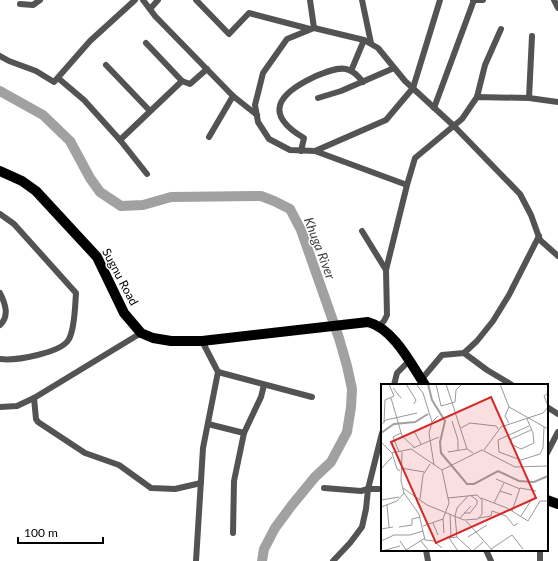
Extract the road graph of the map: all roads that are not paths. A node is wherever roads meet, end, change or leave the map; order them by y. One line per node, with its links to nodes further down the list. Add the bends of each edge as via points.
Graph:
1 (40, 0): 12 (street, via 33,5)
2 (135, 0): 26 (street, via 90,41)
3 (143, 0): 14 (street)
4 (158, 0): 14 (street)
5 (196, 0): 15 (street, via 229,34 249,13)
6 (310, 0): 15 (street)
7 (362, 0): 20 (street)
8 (440, 0): 29 (street)
9 (474, 0): 10 (street); 35 (street)
10 (483, 0)
11 (554, 0): 13 (street)
12 (20, 4)
13 (558, 8)
14 (150, 9): 24 (street)
15 (312, 29): 18 (street); 37 (street, via 287,39 263,73 256,105)
16 (501, 29): 31 (street, via 485,65)
17 (532, 36): 33 (street)
18 (364, 40): 20 (street); 25 (street)
19 (146, 43): 27 (street)
20 (371, 43): 23 (street)
21 (0, 56): 26 (street, via 36,71 54,82)
22 (106, 65): 36 (street)
23 (394, 68): 28 (street); 29 (street)
24 (207, 69): 27 (street, via 190,84); 30 (street)
25 (351, 71): 28 (street); 41 (street, via 339,69 319,75 300,84 285,96 280,107 280,117 291,130 304,138)
26 (58, 78): 40 (street, via 84,100)
27 (182, 81): 36 (street)
28 (363, 82): 32 (street)
29 (413, 88): 35 (street); 42 (street, via 386,120)
30 (233, 96): 37 (street); 39 (street)
31 (477, 97): 33 (street); 38 (street)
32 (318, 98)
33 (529, 98): 34 (street)
34 (558, 102)
35 (434, 108): 38 (street)
36 (150, 111): 40 (street)
37 (257, 115): 41 (street, via 258,122 269,139 290,150)
38 (454, 126): 45 (street, via 415,158); 48 (street, via 520,194)
39 (209, 137)
40 (120, 140): 44 (street)
41 (301, 150): 42 (street)
42 (315, 151): 45 (street)
43 (0, 171): 54 (main road, Sugnu Road, via 36,191 97,257 124,313)
44 (147, 174)
45 (407, 185): 50 (street)
46 (0, 214): 57 (street, via 14,224 76,293 72,332 69,340 59,349)
47 (362, 231): 50 (street)
48 (539, 236): 49 (street); 56 (street, via 493,321)
49 (558, 256)
50 (386, 270): 53 (street, via 387,315)
51 (0, 293): 52 (street, via 6,303 6,315)
52 (0, 325)
53 (379, 326): 55 (main road, via 368,322 356,323); 58 (main road, via 395,339)
54 (141, 333): 55 (main road, via 171,341); 65 (street)
55 (202, 341): 59 (street)
56 (464, 352): 60 (street, via 442,356); 62 (street)
57 (0, 359)
58 (409, 362): 60 (main road); 61 (street, via 397,373)
59 (218, 372): 63 (street); 69 (street)
60 (423, 382)
61 (394, 384)
62 (510, 384)
63 (264, 385): 64 (street); 71 (street)
64 (312, 397)
65 (34, 398): 66 (street, via 17,406); 74 (street, via 38,422 85,453 118,465 151,488 175,488)
66 (0, 407)
67 (548, 408): 68 (street)
68 (558, 414)
69 (208, 424): 71 (street); 74 (street, via 203,448)
70 (558, 432): 73 (street)
71 (244, 433): 80 (street, via 234,481)
72 (381, 437): 76 (street)
73 (548, 451)
74 (201, 483): 83 (street)
75 (324, 488): 76 (street, via 361,491)
76 (368, 489): 77 (street); 84 (street, via 362,527)
77 (381, 489)
78 (548, 500): 79 (main road)
79 (558, 504)
80 (233, 533)
81 (426, 551): 85 (street)
82 (486, 551): 86 (street)
83 (196, 561)
84 (333, 561)
85 (428, 561)
86 (491, 561)

